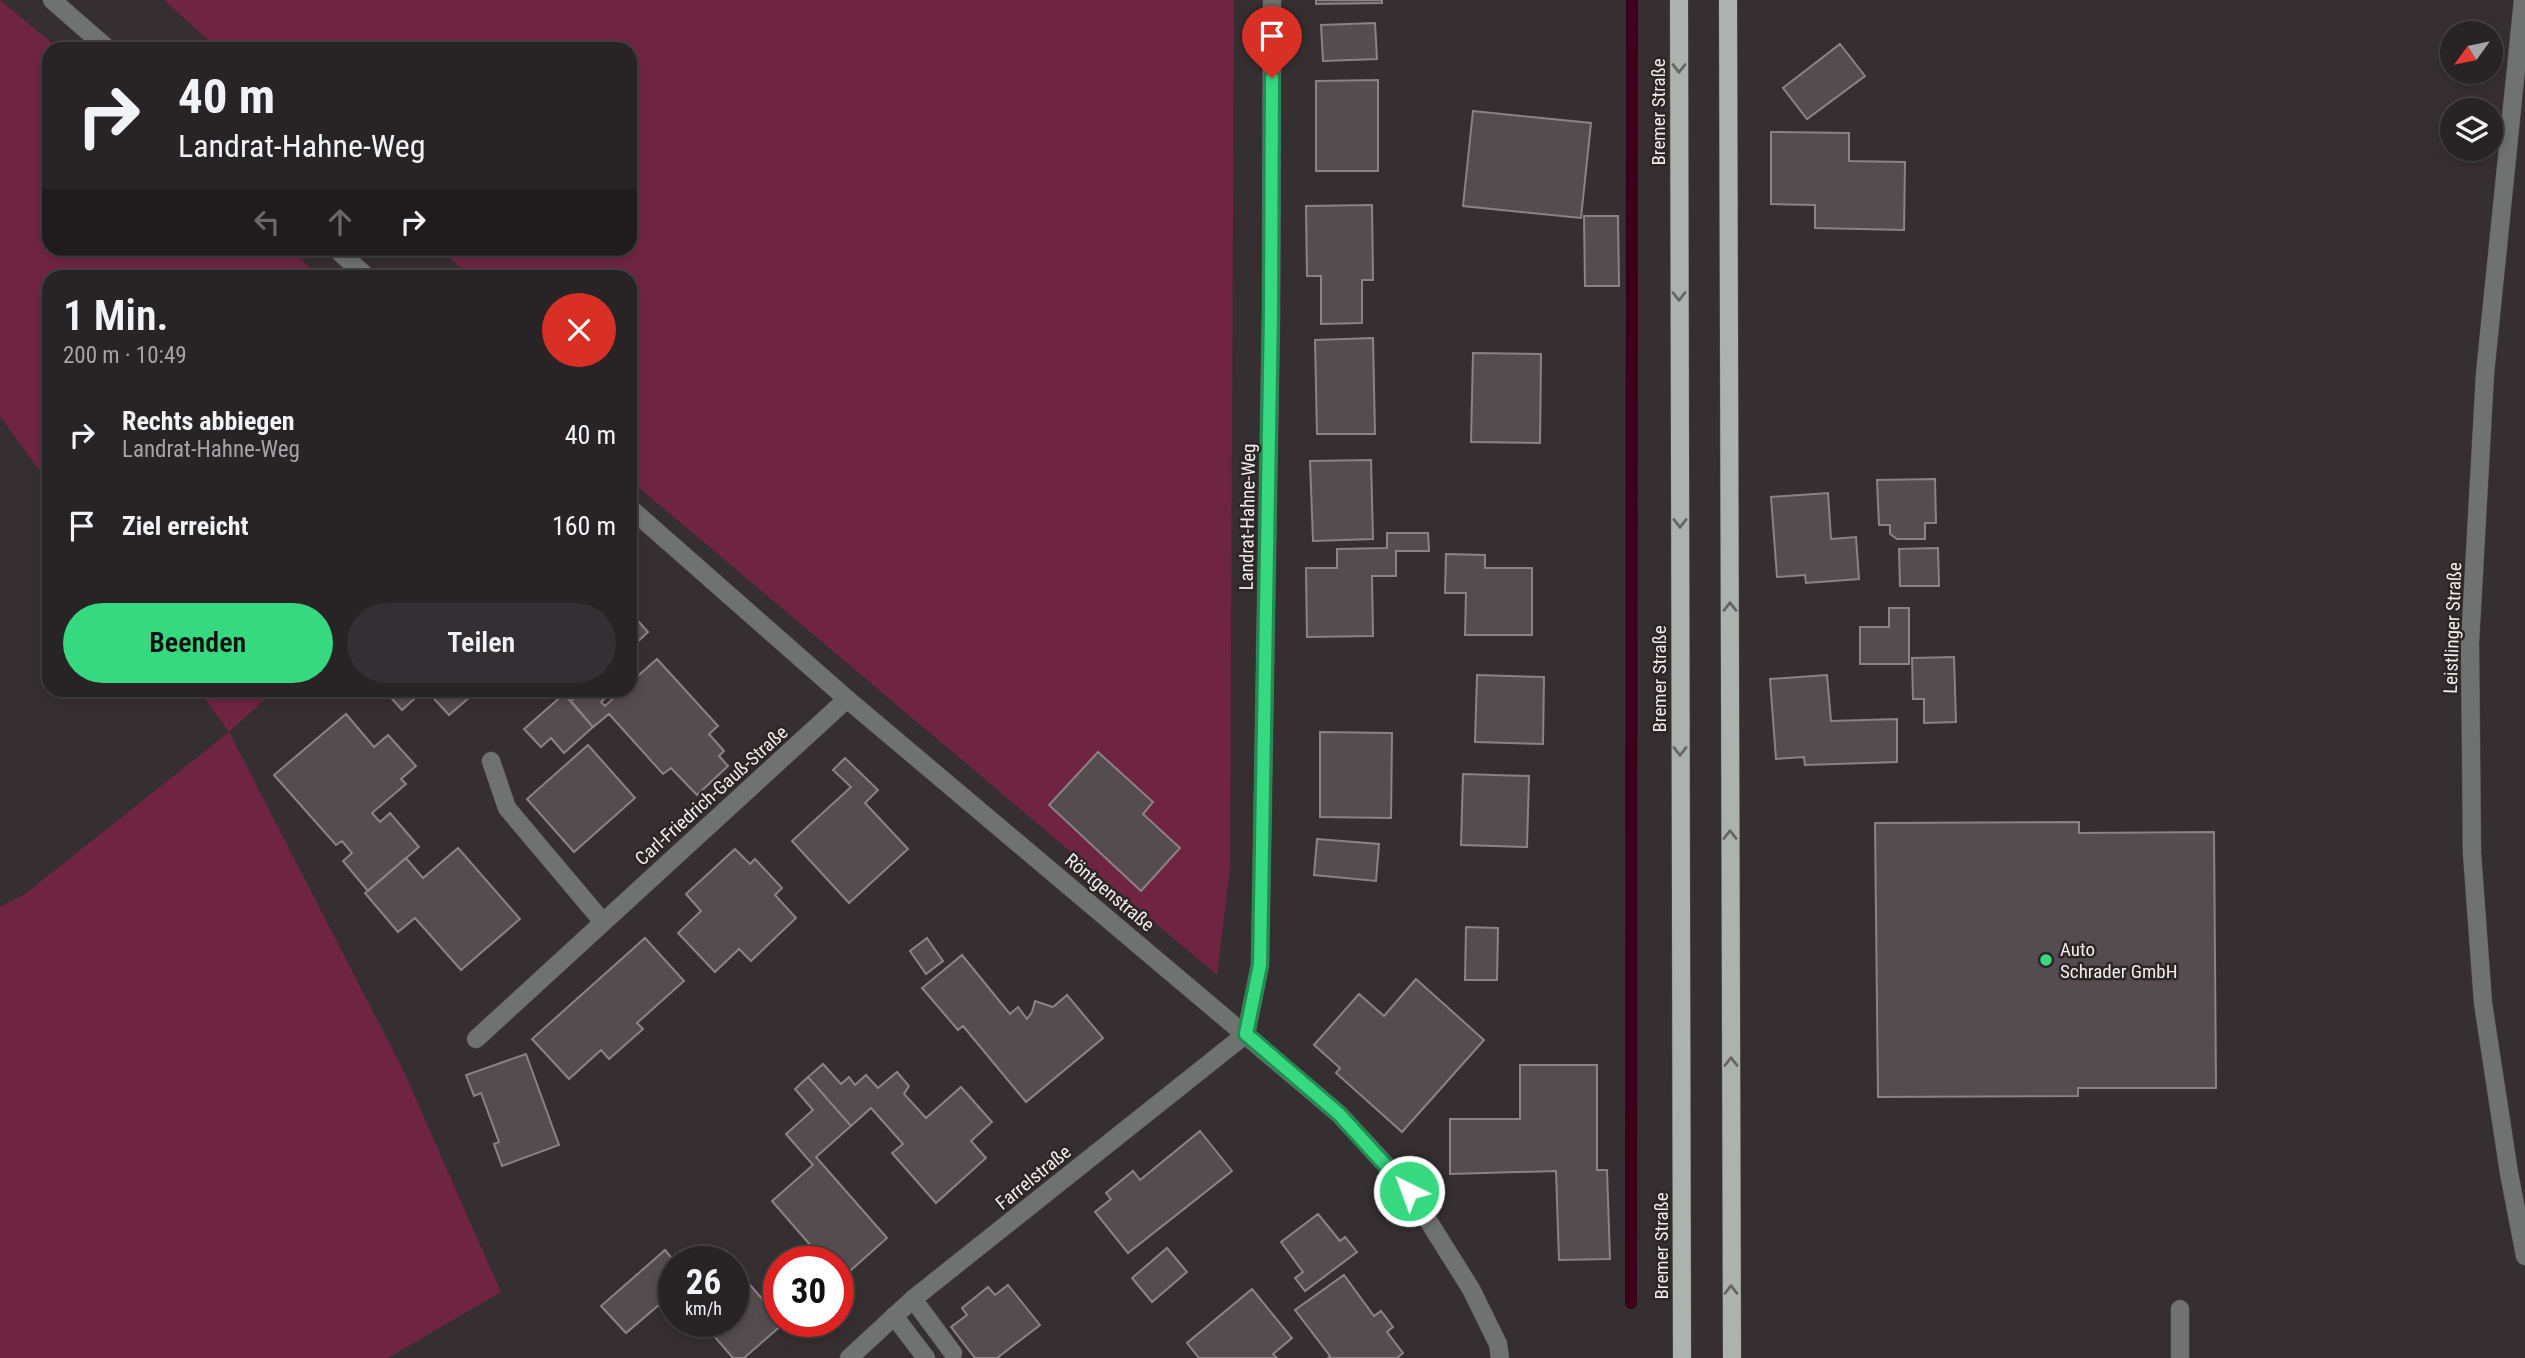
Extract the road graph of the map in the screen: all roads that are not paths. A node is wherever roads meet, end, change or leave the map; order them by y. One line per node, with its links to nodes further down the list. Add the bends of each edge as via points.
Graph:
1 (52, 0): 6 (street)
2 (1272, 0): 13 (street, Landrat-Hahne-Weg, via 1260,965)
3 (1679, 0): 23 (main road, Bremer Straße, one-way to 23)
4 (1728, 0): 24 (main road, one-way to 4)
5 (2523, 0): 15 (street, Leistlinger Straße, via 2485,374 2470,643 2472,853 2483,1003)
6 (100, 42)
7 (343, 256): 8 (street)
8 (359, 270)
9 (637, 514): 10 (street, Röntgenstraße)
10 (847, 699): 12 (street, Carl-Friedrich-Gauß-Straße); 13 (street, Röntgenstraße)
11 (491, 761): 12 (street, via 508,808)
12 (603, 922): 14 (street, Carl-Friedrich-Gauß-Straße)
13 (1246, 1034): 16 (street, Farrelstraße); 22 (street, Röntgenstraße, via 1339,1114 1409,1191 1471,1289 1498,1344)
14 (476, 1039)
15 (2525, 1255)
16 (913, 1299): 18 (street, Farrelstraße); 19 (street)
17 (2180, 1309): 25 (street)
18 (894, 1316): 20 (street, Farrelstraße); 21 (street)
19 (953, 1353)
20 (849, 1358)
21 (926, 1358)
22 (1500, 1358)
23 (1682, 1358)
24 (1732, 1358)
25 (2180, 1358)

